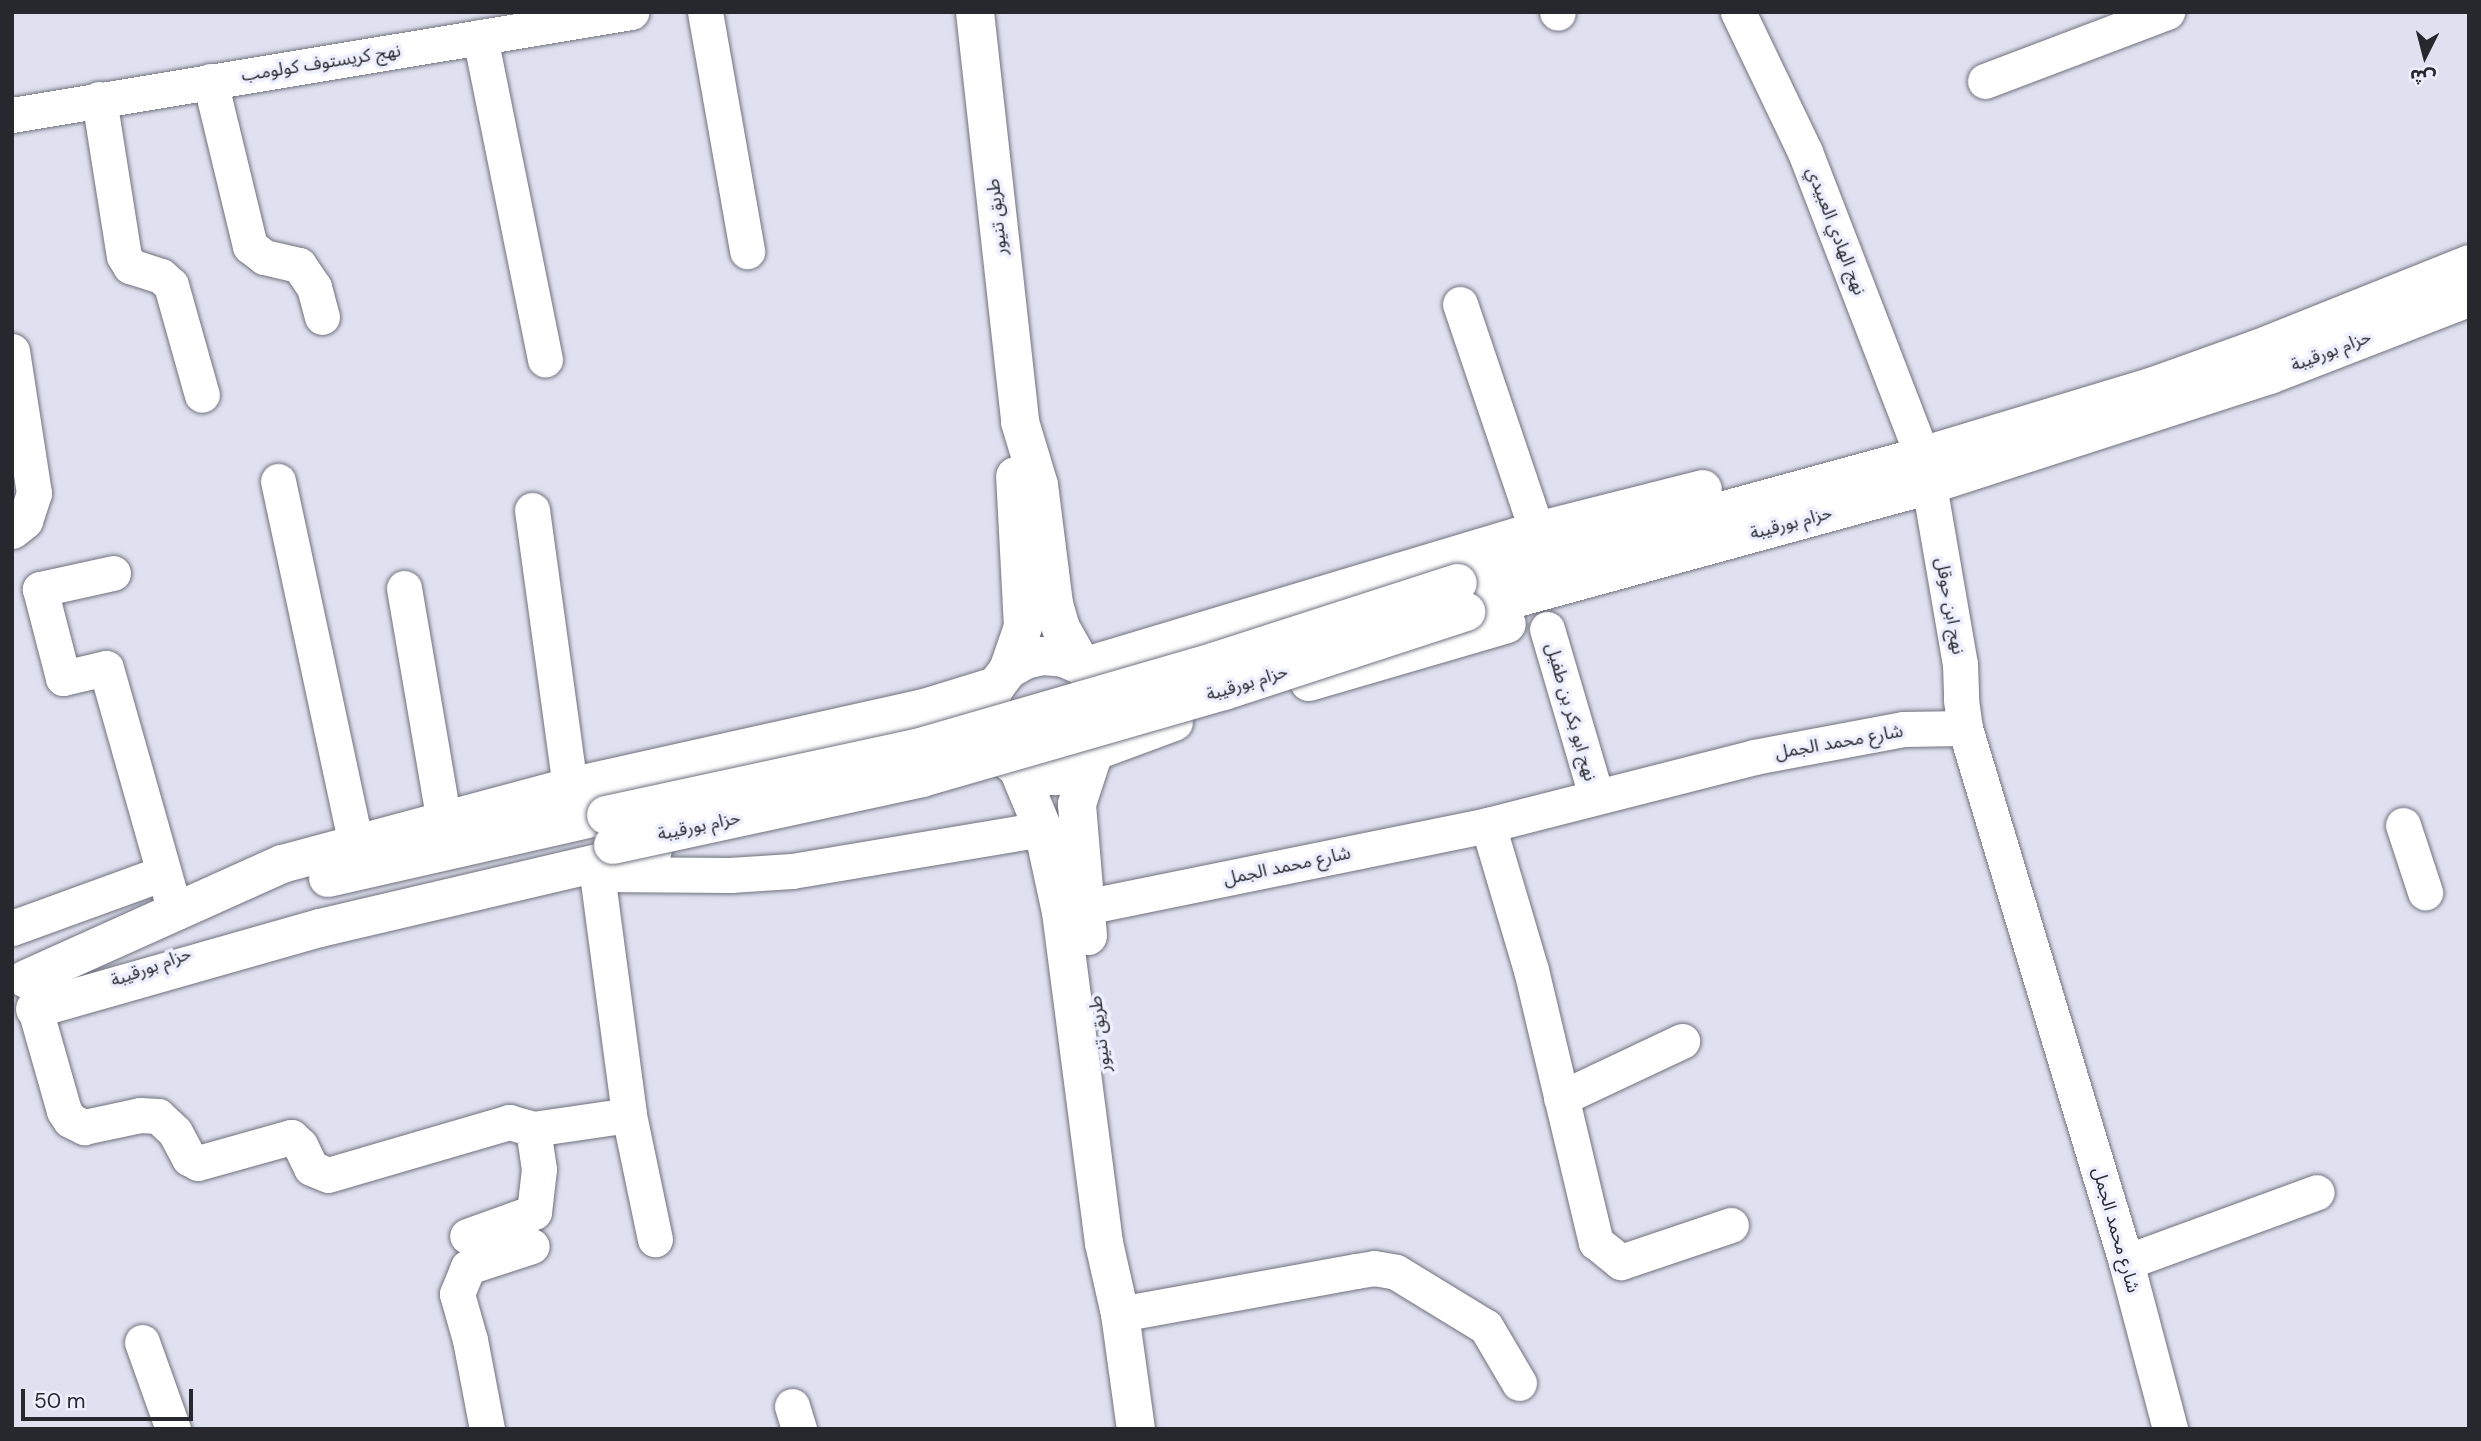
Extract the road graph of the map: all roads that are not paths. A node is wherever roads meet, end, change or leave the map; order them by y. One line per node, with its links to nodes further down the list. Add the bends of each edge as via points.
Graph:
1 (631, 12): 7 (street, نهج كريستوف كولومب)
2 (705, 12): 12 (street)
3 (975, 12): 20 (main road, طريق تنيور)
4 (1738, 12): 21 (street, نهج الهادي العبيدي, via 1805,152)
5 (2167, 12): 6 (street)
6 (2127, 19): 9 (street)
7 (480, 37): 8 (street, نهج كريستوف كولومب); 18 (street)
8 (210, 81): 10 (street, نهج كريستوف كولومب); 16 (street, via 250,246 264,257 299,265 314,286)
9 (1985, 81)
10 (99, 99): 11 (street, نهج كريستوف كولومب); 19 (street, via 124,256 130,266 161,276 171,285)
11 (12, 115)
12 (747, 251)
13 (2469, 264): 21 (main road, حزام بورقيبة, via 2257,349)
14 (2469, 298): 21 (main road, حزام بورقيبة, via 2258,379)
15 (1460, 303): 25 (street)
16 (322, 317)
17 (12, 351): 24 (street, via 34,493 25,521)
18 (545, 360)
19 (202, 396)
20 (1020, 422): 29 (main road, طريق تنيور, via 1039,485 1054,604 1061,628); 30 (main road, طريق تنيور, via 1014,487 1023,626)
21 (1925, 470): 25 (main road, via 1785,468); 31 (street, نهج ابن حوقل, via 1961,664); 32 (main road, via 1833,531 1159,726); 41 (main road, حزام بورقيبة, bridge, via 1216,661 917,748)
22 (278, 481): 40 (street)
23 (532, 510): 34 (street)
24 (12, 531)
25 (1537, 531): 29 (main road)
26 (113, 573): 42 (street, via 40,589 63,678 106,668)
27 (404, 588): 36 (street)
28 (1547, 629): 35 (street, نهج ابو بكر بن طفيل)
29 (1083, 667): 30 (main road, via 1064,658 1043,656 1024,660); 32 (main road, via 1098,681 1109,720)
30 (1002, 678): 33 (main road, via 989,703 987,723 1003,757); 34 (main road, via 924,708)
31 (1965, 728): 35 (street, شارع محمد الجمل, via 1903,729 1781,751); 57 (street, شارع محمد الجمل)
32 (1095, 754): 33 (main road, via 1076,770 1056,776); 44 (main road, طريق تنيور, via 1077,804)
33 (1018, 769): 39 (main road, طريق تنيور); 41 (main road, via 929,794)
34 (570, 787): 36 (main road)
35 (1596, 796): 37 (street, شارع محمد الجمل)
36 (444, 821): 40 (main road)
37 (1488, 825): 44 (street, شارع محمد الجمل); 49 (street, via 1531,970)
38 (2403, 825): 43 (street)
39 (1043, 829): 41 (street, via 792,871 730,875); 58 (main road, طريق تنيور, via 1061,912 1104,1243)
40 (356, 845): 45 (main road, via 282,864)
41 (603, 849): 47 (main road, حزام بورقيبة, via 307,883); 50 (street)
42 (163, 873): 45 (street); 46 (street)
43 (2425, 892)
44 (1085, 907): 58 (main road, طريق تنيور, via 1122,1230)
45 (175, 912): 47 (main road)
46 (12, 928)
47 (21, 997): 51 (street, via 70,1120 92,1127 140,1115 158,1116 188,1158 198,1163 291,1137 311,1168 328,1175 509,1122)
48 (1682, 1041): 49 (street)
49 (1561, 1098): 53 (street, via 1596,1242 1621,1262)
50 (629, 1115): 51 (street); 55 (street)
51 (533, 1129): 54 (street, via 539,1169 534,1212)
52 (2317, 1192): 57 (street)
53 (1731, 1225)
54 (467, 1236)
55 (655, 1239)
56 (532, 1246): 62 (street, via 468,1267 457,1294)
57 (2126, 1262): 64 (street, شارع محمد الجمل)
58 (1120, 1314): 60 (street, via 1374,1268 1396,1272 1486,1327); 63 (main road, طريق تنيور)
59 (142, 1342): 61 (street)
60 (1519, 1383)
61 (173, 1429)
62 (487, 1429)
63 (1136, 1429)
64 (2170, 1429)

